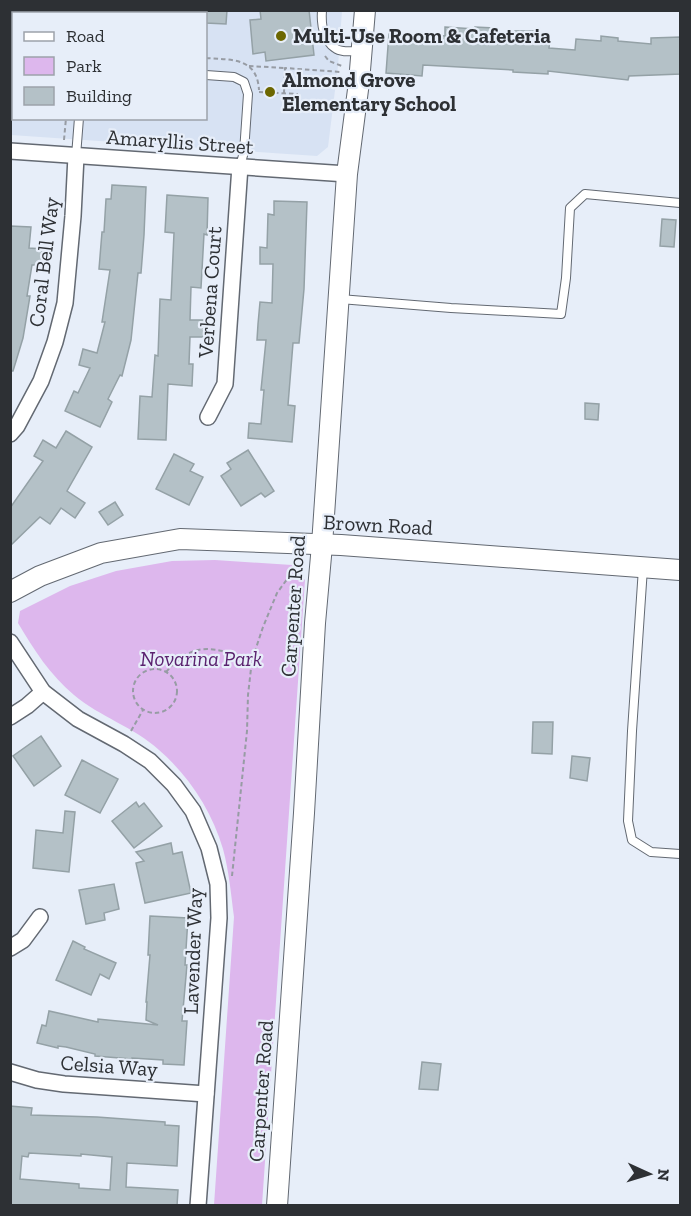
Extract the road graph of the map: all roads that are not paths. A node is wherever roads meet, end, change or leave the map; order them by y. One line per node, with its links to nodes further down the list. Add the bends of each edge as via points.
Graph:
1 (322, 10): 3 (lane, via 325,37 335,48)
2 (365, 10): 3 (street, Carpenter Road)
3 (362, 51): 9 (street, Carpenter Road)
4 (207, 75): 8 (lane, via 234,77 244,82 248,94)
5 (79, 120): 7 (lane)
6 (10, 152): 7 (street, Amaryllis Street)
7 (76, 156): 8 (street, Amaryllis Street); 13 (street, Coral Bell Way, via 65,303 41,381)
8 (240, 166): 9 (street, Amaryllis Street); 12 (street, Verbena Court, via 225,384)
9 (347, 174): 11 (street, Carpenter Road)
10 (681, 203): 11 (lane, via 585,194 570,208 561,314)
11 (338, 299): 14 (street, Carpenter Road)
12 (208, 417)
13 (10, 434)
14 (322, 545): 15 (street, Brown Road); 17 (street, Brown Road, via 180,539 101,553); 27 (street, Carpenter Road)
15 (643, 567): 16 (street, Brown Road); 21 (lane, via 628,821 632,840 651,852)
16 (681, 570)
17 (10, 592)
18 (10, 642): 19 (street, Lavender Way)
19 (44, 692): 20 (street); 25 (street, Lavender Way, via 78,719 150,761 193,811 209,848 218,884 219,918)
20 (10, 717)
21 (681, 854)
22 (40, 917): 23 (street, via 23,940)
23 (10, 948)
24 (10, 1072): 25 (street, Celsia Way, via 64,1084)
25 (206, 1094): 26 (street, Lavender Way)
26 (198, 1206)
27 (277, 1206)

